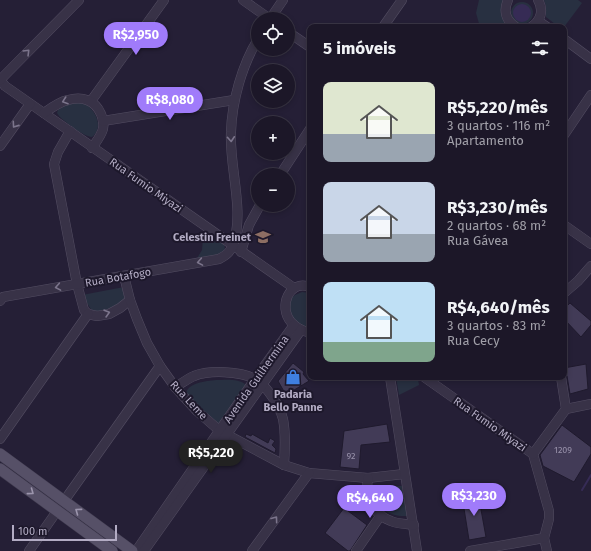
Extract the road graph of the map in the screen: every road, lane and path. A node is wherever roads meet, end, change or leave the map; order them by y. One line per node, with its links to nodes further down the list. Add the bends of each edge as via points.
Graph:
1 (79, 0): 20 (street, one-way to 1)
2 (164, 0): 23 (street)
3 (243, 0): 8 (street)
4 (283, 0): 9 (street)
5 (402, 0): 11 (street)
6 (508, 0): 12 (street, via 505,10)
7 (539, 0): 10 (street, via 542,11)
8 (260, 12)
9 (275, 12)
10 (538, 21): 13 (street); 14 (street)
11 (385, 24)
12 (506, 24)
13 (534, 24)
14 (542, 24)
15 (295, 37): 17 (street)
16 (567, 41): 19 (street)
17 (307, 45)
18 (251, 50): 22 (street)
19 (591, 59)
20 (0, 80): 24 (street, Rua Fumio Miyazi)
21 (591, 95): 27 (street)
22 (234, 100): 26 (street); 33 (street, one-way to 33, via 230,133)
23 (91, 101): 25 (street, one-way to 25, via 69,99); 26 (street, via 97,106)
24 (30, 104): 25 (street, Rua Fumio Miyazi); 30 (street, one-way to 30)
25 (44, 113): 28 (street, Rua Fumio Miyazi)
26 (103, 121): 31 (street, via 101,135)
27 (567, 130)
28 (70, 131): 31 (street, Rua Fumio Miyazi); 41 (street, via 54,164)
29 (307, 134): 32 (street)
30 (0, 146)
31 (92, 148): 37 (street, Rua Fumio Miyazi)
32 (285, 168)
33 (236, 206): 34 (street); 37 (street, via 237,225)
34 (254, 214): 38 (street, via 248,225)
35 (567, 227): 36 (street)
36 (591, 244)
37 (233, 246): 38 (street, Rua Fumio Miyazi); 40 (street, Rua Botafogo, one-way to 40, via 227,255 219,259)
38 (241, 252): 43 (street, Rua Fumio Miyazi)
39 (591, 266): 44 (street)
40 (124, 276): 41 (street, Rua Botafogo); 46 (street, Rua Leme)
41 (76, 284): 45 (street, Rua Botafogo, one-way to 45); 47 (street, via 84,310)
42 (307, 286): 43 (street)
43 (294, 288): 48 (street, Avenida Guilhermina, via 286,296 285,305 290,322)
44 (567, 290)
45 (1, 298)
46 (130, 300): 47 (street, one-way to 46, via 109,314); 50 (street, Rua Leme, via 147,343)
47 (88, 314): 59 (street)
48 (298, 328): 49 (street, Avenida Guilhermina); 54 (street, Avenida Guilhermina)
49 (307, 332)
50 (160, 366): 55 (street, Rua Leme); 67 (street)
51 (390, 380): 65 (street)
52 (428, 380): 61 (street, Rua Fumio Miyazi)
53 (561, 380): 57 (street)
54 (258, 382): 55 (street, via 238,374 217,372 194,376); 58 (street, Avenida Guilhermina); 62 (street, via 274,400 283,418 286,444)
55 (175, 387): 58 (street, Rua Leme, via 197,411)
56 (591, 404): 57 (street)
57 (566, 409): 61 (street)
58 (223, 433): 62 (street, Rua Leme); 75 (street, Avenida Guilhermina); 76 (street, Avenida Guilhermina)
59 (0, 439)
60 (0, 454): 67 (main road)
61 (532, 454): 71 (street, Rua Fumio Miyazi, via 549,511)
62 (284, 465): 64 (street, Rua Leme)
63 (0, 469): 68 (main road, one-way to 68)
64 (309, 473): 66 (street, Rua Leme); 77 (street, one-way to 64)
65 (404, 474): 66 (street, Rua Leme); 70 (street)
66 (368, 478): 69 (street, via 366,489 370,504)
67 (64, 501): 74 (main road, one-way to 67)
68 (57, 511): 72 (street); 73 (main road)
69 (381, 515): 70 (street, via 392,522); 78 (street)
70 (414, 525): 79 (street)
71 (544, 538): 80 (street); 81 (street, Rua Fumio Miyazi)
72 (29, 551)
73 (112, 551)
74 (132, 551)
75 (136, 551)
76 (144, 551)
77 (252, 551)
78 (356, 551)
79 (417, 551)
80 (470, 551)
81 (547, 551)

